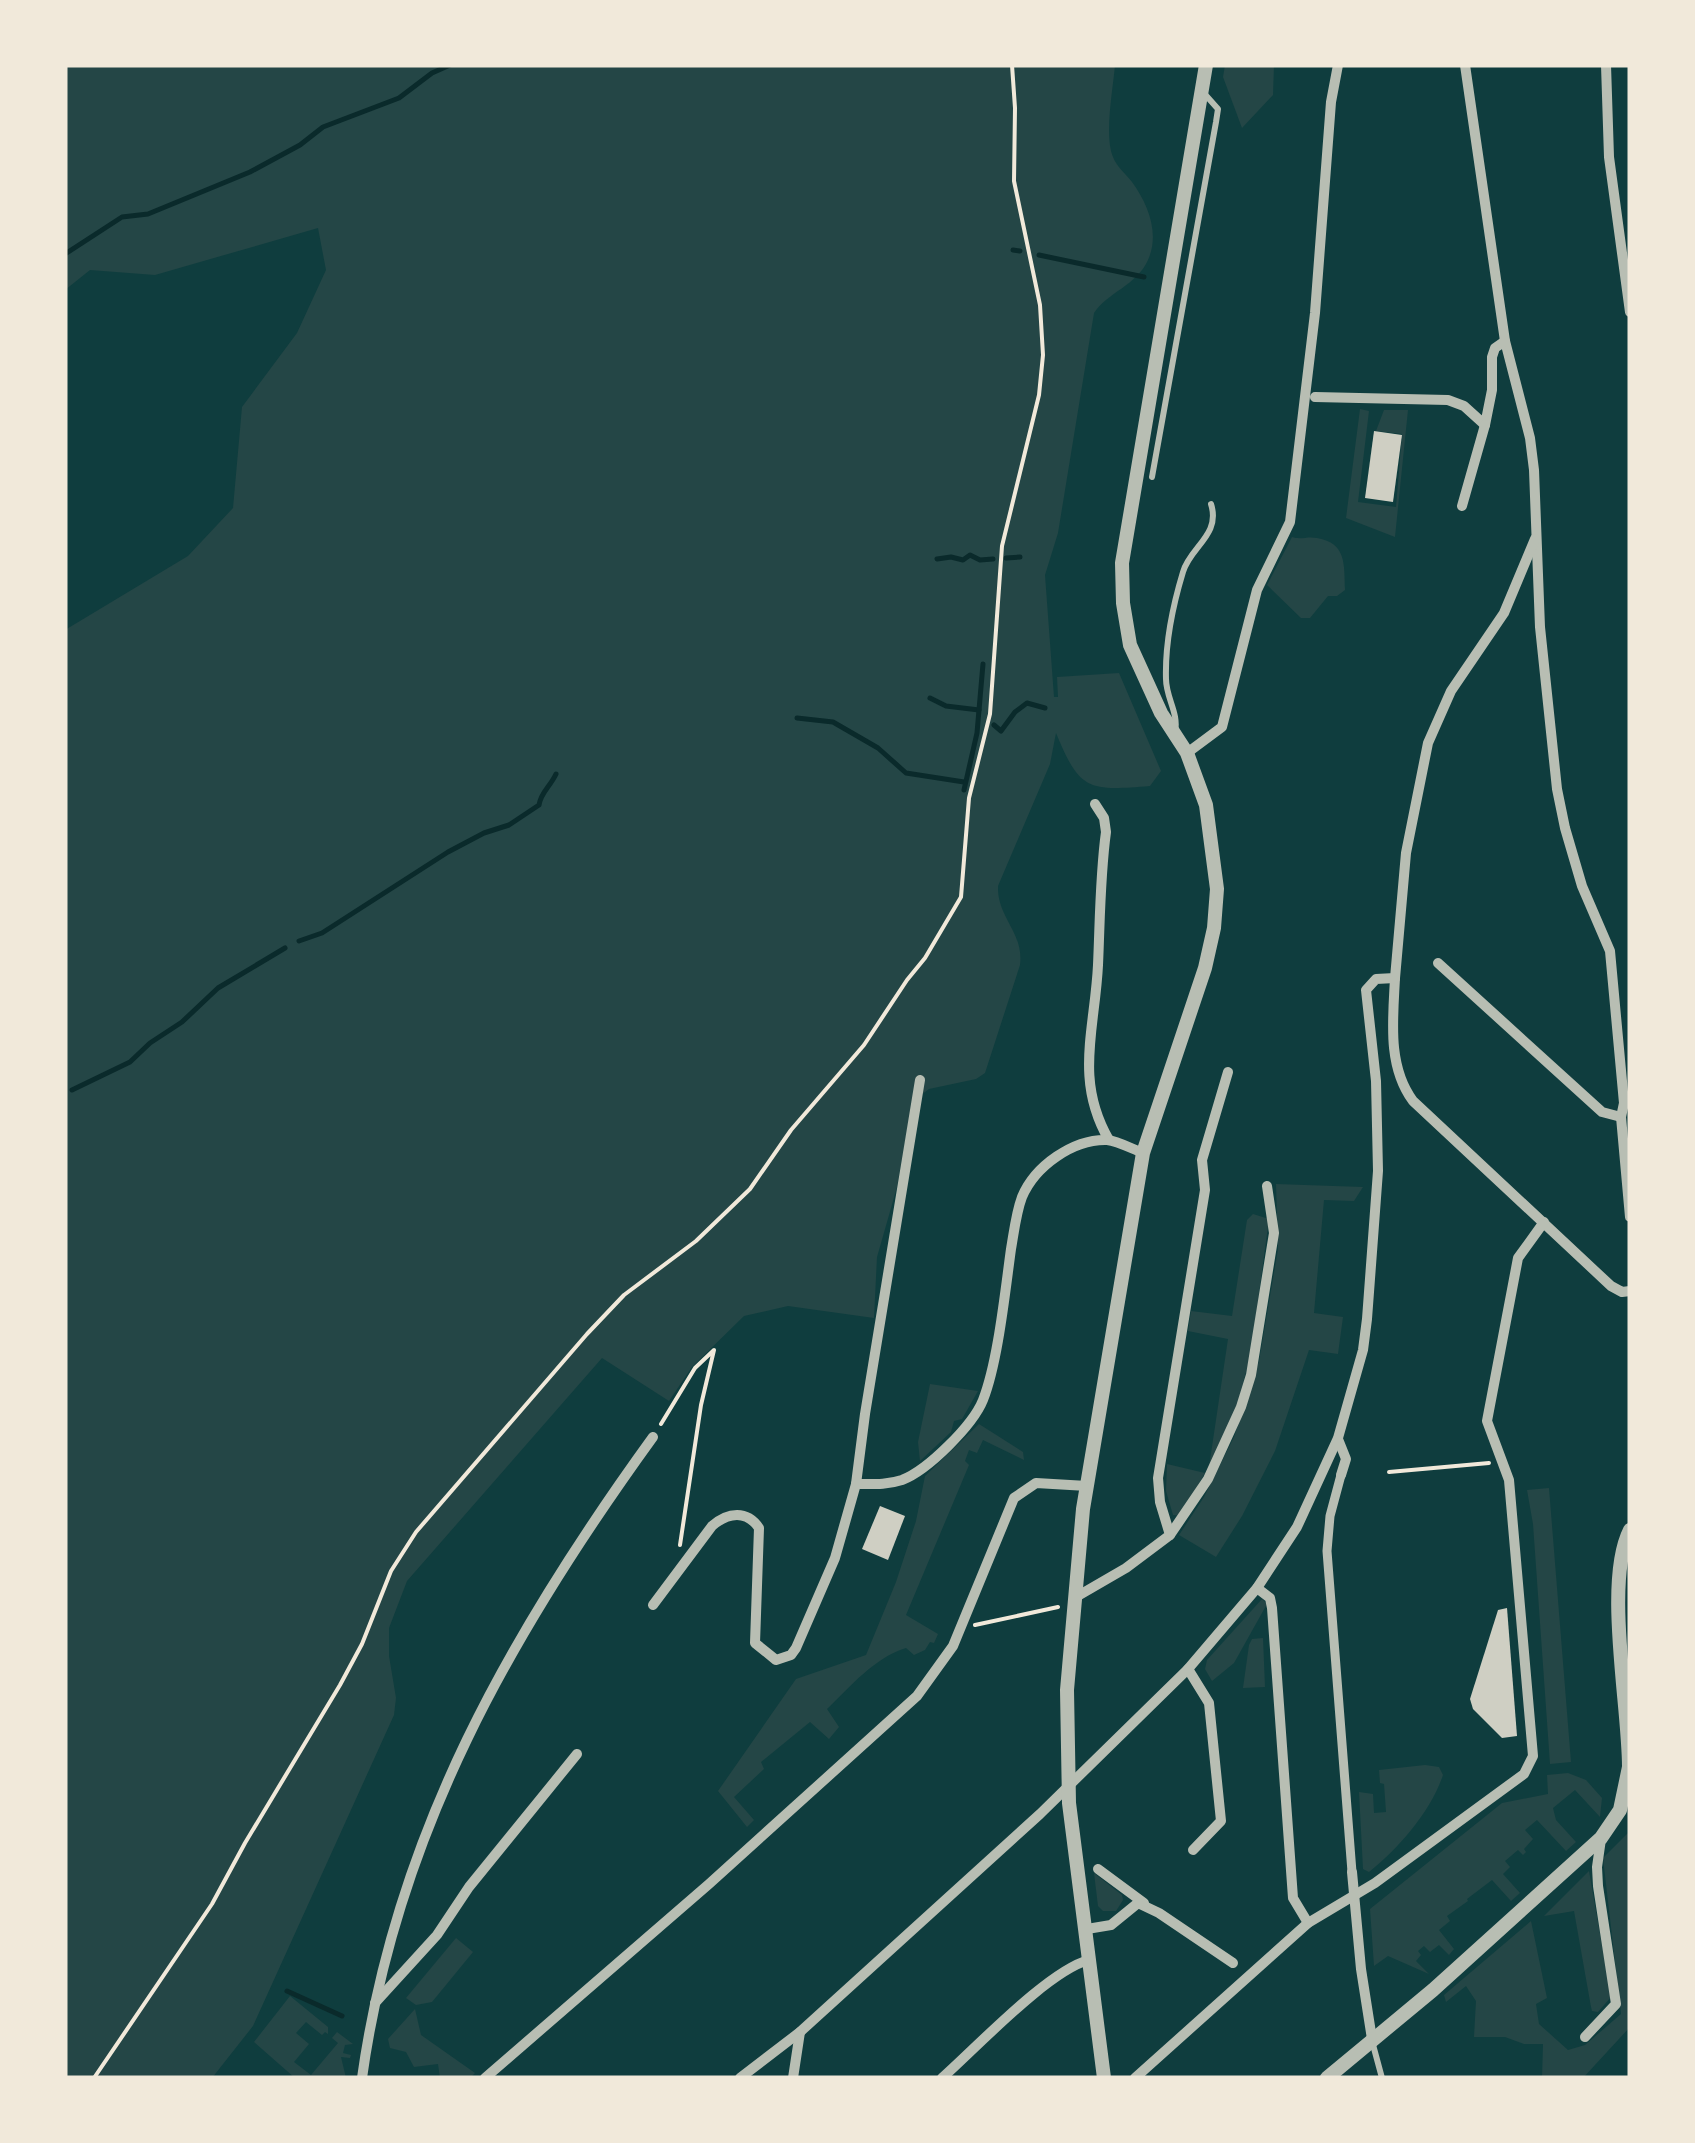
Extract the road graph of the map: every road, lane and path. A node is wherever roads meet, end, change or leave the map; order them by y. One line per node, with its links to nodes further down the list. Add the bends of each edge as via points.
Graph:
1 (1012, 65): 61 (path, via 1014,180 1040,305 1043,355 1002,546 990,714 968,798 961,897 864,1045 750,1189 696,1241 624,1295 416,1532 391,1571 340,1685 212,1904)
2 (1206, 65): 6 (street)
3 (1338, 65): 16 (street, via 1290,522 1257,590 1222,728)
4 (1466, 65): 8 (street)
5 (1606, 65): 7 (street, via 1609,158)
6 (1201, 90): 11 (lane, via 1218,110); 15 (street, via 1122,563 1130,646)
7 (1630, 312)
8 (1505, 341): 10 (street, via 1492,357); 14 (street, via 1530,438)
9 (1315, 397): 10 (street, via 1448,400)
10 (1485, 425): 13 (street)
11 (1152, 478)
12 (1211, 504): 15 (lane, via 1214,519 1183,568 1170,630 1166,676)
13 (1462, 506)
14 (1536, 539): 19 (street, via 1504,614 1451,691 1428,743 1406,853); 22 (street, via 1556,776 1582,886 1610,951)
15 (1174, 733): 16 (street)
16 (1187, 753): 24 (street, via 1213,846 1214,928)
17 (1094, 804): 23 (street, via 1106,832 1087,1066 1093,1107)
18 (1438, 963): 22 (street, via 1602,1112)
19 (1395, 978): 27 (street, via 1395,1056 1404,1088); 30 (street, via 1376,978 1366,990 1378,1130 1374,1249 1363,1350)
20 (1228, 1072): 37 (street, via 1202,1160 1205,1190 1158,1478)
21 (920, 1080): 34 (street)
22 (1621, 1117): 26 (street)
23 (1110, 1140): 24 (street); 34 (street, via 1059,1155 1022,1196 990,1378 974,1415 934,1458 903,1479)
24 (1143, 1154): 35 (street)
25 (1268, 1186): 37 (street, via 1274,1233 1251,1375 1208,1479)
26 (1630, 1217)
27 (1544, 1222): 28 (street, via 1611,1286); 51 (street, via 1518,1258 1487,1422 1508,1480 1531,1766)
28 (1630, 1291)
29 (653, 1437): 38 (path, via 695,1368 714,1350 680,1546); 57 (street, via 559,1572 478,1713 410,1879)
30 (1338, 1438): 33 (street, via 1346,1458); 39 (street, via 1297,1527)
31 (1496, 1463): 32 (path)
32 (1389, 1472)
33 (1340, 1475): 50 (street, via 1327,1552)
34 (856, 1484): 38 (street, via 835,1558 791,1654 776,1660 755,1643 760,1528 754,1520 721,1518)
35 (1087, 1486): 40 (street); 43 (street, via 1036,1483 1014,1498)
36 (1630, 1530): 47 (street, via 1617,1582 1629,1767 1620,1810)
37 (1170, 1536): 40 (street)
38 (685, 1562): 41 (street)
39 (1257, 1588): 44 (street); 53 (street, via 1272,1608 1292,1898)
40 (1076, 1597): 46 (street, via 1067,1690)
41 (653, 1605)
42 (1058, 1607): 43 (path)
43 (962, 1626): 63 (street, via 942,1664 905,1707)
44 (1188, 1669): 46 (street); 48 (street, via 1209,1702 1220,1821)
45 (577, 1754): 57 (street, via 437,1935)
46 (1069, 1784): 54 (street); 58 (street)
47 (1602, 1838): 59 (street, via 1598,1886 1616,2004); 60 (street)
48 (1194, 1850)
49 (1098, 1869): 52 (street)
50 (1352, 1872): 51 (street)
51 (1354, 1896): 53 (street); 60 (street)
52 (1148, 1907): 54 (street, via 1138,1903 1111,1924); 56 (street)
53 (1308, 1923): 68 (street)
54 (1087, 1929): 55 (street)
55 (1090, 1960): 66 (street, via 1045,1987); 67 (street)
56 (1233, 1964)
57 (374, 2004): 62 (street)
58 (800, 2032): 64 (street); 65 (street)
59 (1585, 2037)
60 (1372, 2039): 69 (street); 70 (lane)
61 (94, 2078)
62 (362, 2078)
63 (485, 2078)
64 (740, 2078)
65 (793, 2078)
66 (942, 2078)
67 (1104, 2078)
68 (1134, 2078)
69 (1327, 2078)
70 (1382, 2078)

